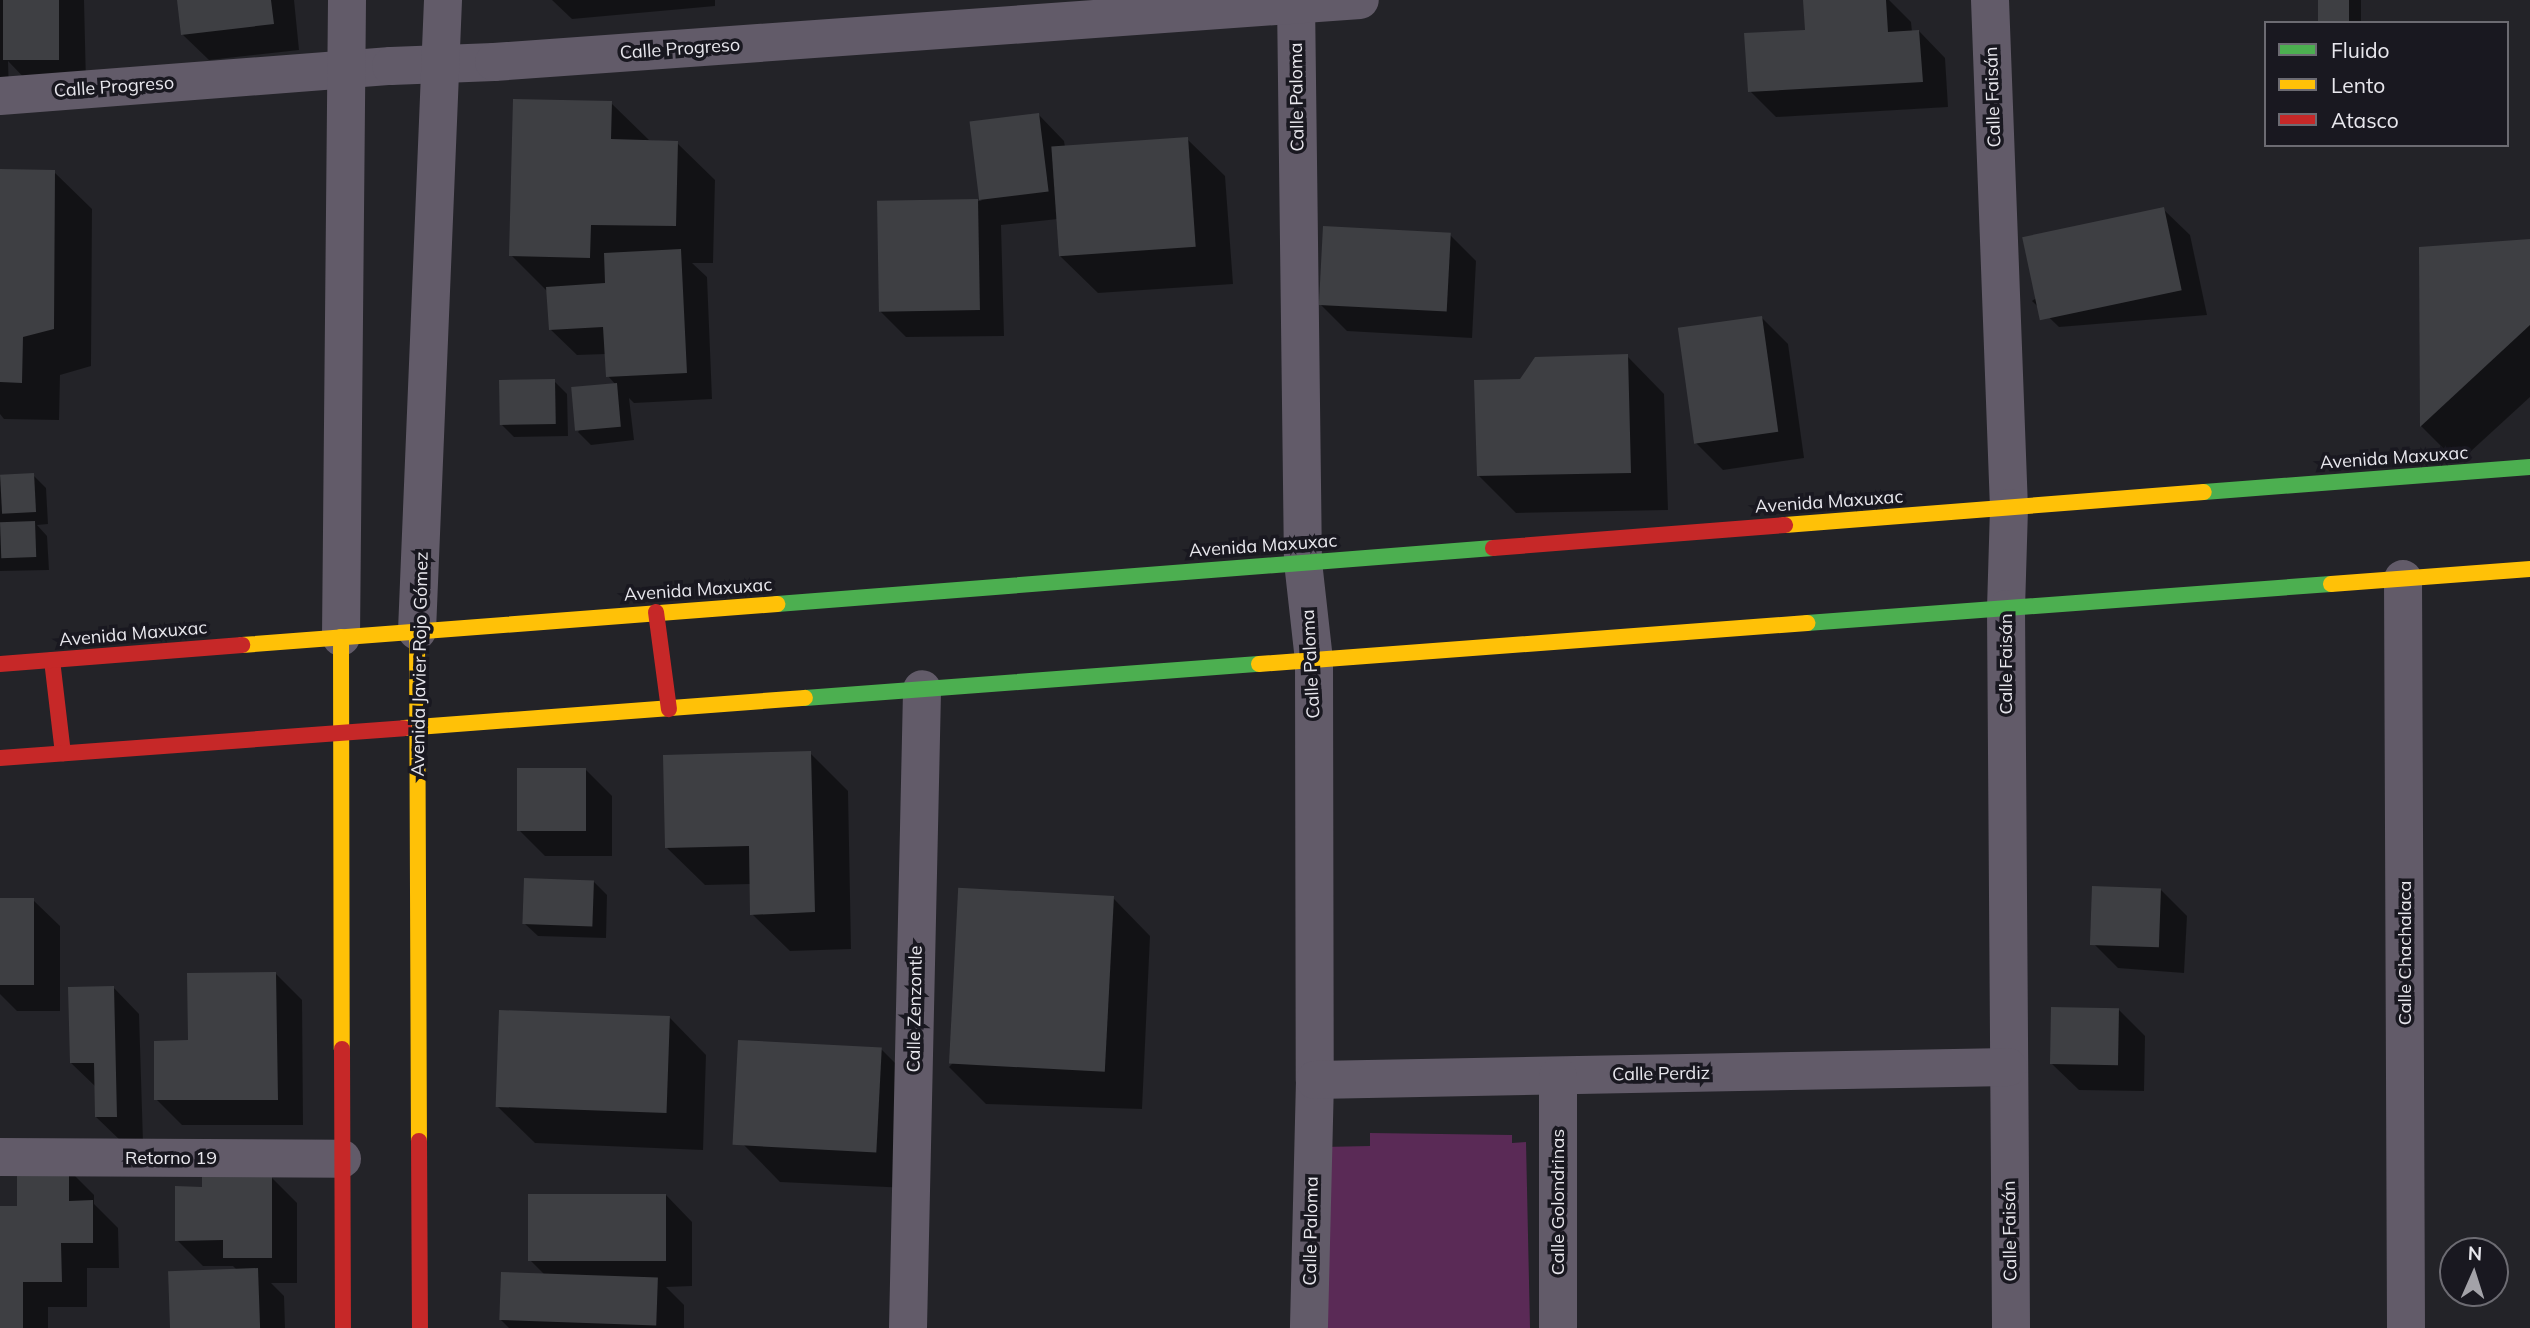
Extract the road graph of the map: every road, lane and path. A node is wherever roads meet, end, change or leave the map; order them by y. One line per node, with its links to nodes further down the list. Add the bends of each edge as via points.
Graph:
1 (347, 0): 7 (street)
2 (443, 0): 6 (street, Avenida Javier Rojo Gómez)
3 (1360, 0): 5 (street, Calle Progreso)
4 (1990, 0): 10 (street, Calle Faisán)
5 (1296, 3): 6 (street, Calle Progreso); 11 (street, Calle Paloma)
6 (443, 64): 7 (street, Calle Progreso); 16 (street, Avenida Javier Rojo Gómez)
7 (348, 69): 8 (street, Calle Progreso); 17 (street)
8 (0, 96)
9 (2530, 467): 10 (main road, Avenida Maxuxac)
10 (2009, 508): 11 (main road, Avenida Maxuxac); 14 (street, Calle Faisán)
11 (1303, 562): 15 (main road, Avenida Maxuxac); 19 (street, Calle Paloma)
12 (2530, 569): 13 (main road)
13 (2403, 579): 14 (main road); 38 (street, Calle Chachalaca)
14 (2006, 609): 19 (main road); 27 (street, Calle Faisán)
15 (656, 612): 16 (main road, Avenida Maxuxac); 22 (main road)
16 (418, 631): 17 (main road, Avenida Maxuxac); 23 (main road, Avenida Javier Rojo Gómez)
17 (341, 637): 18 (main road, Avenida Maxuxac); 24 (main road)
18 (52, 660): 20 (main road, Avenida Maxuxac); 25 (main road)
19 (1314, 660): 21 (main road); 29 (street, Calle Paloma)
20 (0, 664)
21 (922, 689): 22 (main road); 34 (street, Calle Zenzontle)
22 (669, 709): 23 (main road)
23 (418, 727): 24 (main road); 33 (main road, Avenida Javier Rojo Gómez)
24 (341, 733): 25 (main road); 31 (main road)
25 (62, 753): 26 (main road)
26 (0, 758)
27 (2008, 1067): 28 (street, Calle Perdiz); 37 (street, Calle Faisán)
28 (1559, 1076): 29 (street, Calle Perdiz); 36 (street, Calle Golondrinas)
29 (1315, 1080): 35 (street, Calle Paloma)
30 (0, 1157): 31 (street, Retorno 19)
31 (342, 1158): 32 (main road)
32 (343, 1328)
33 (420, 1328)
34 (908, 1328)
35 (1309, 1328)
36 (1558, 1328)
37 (2011, 1328)
38 (2406, 1328)

